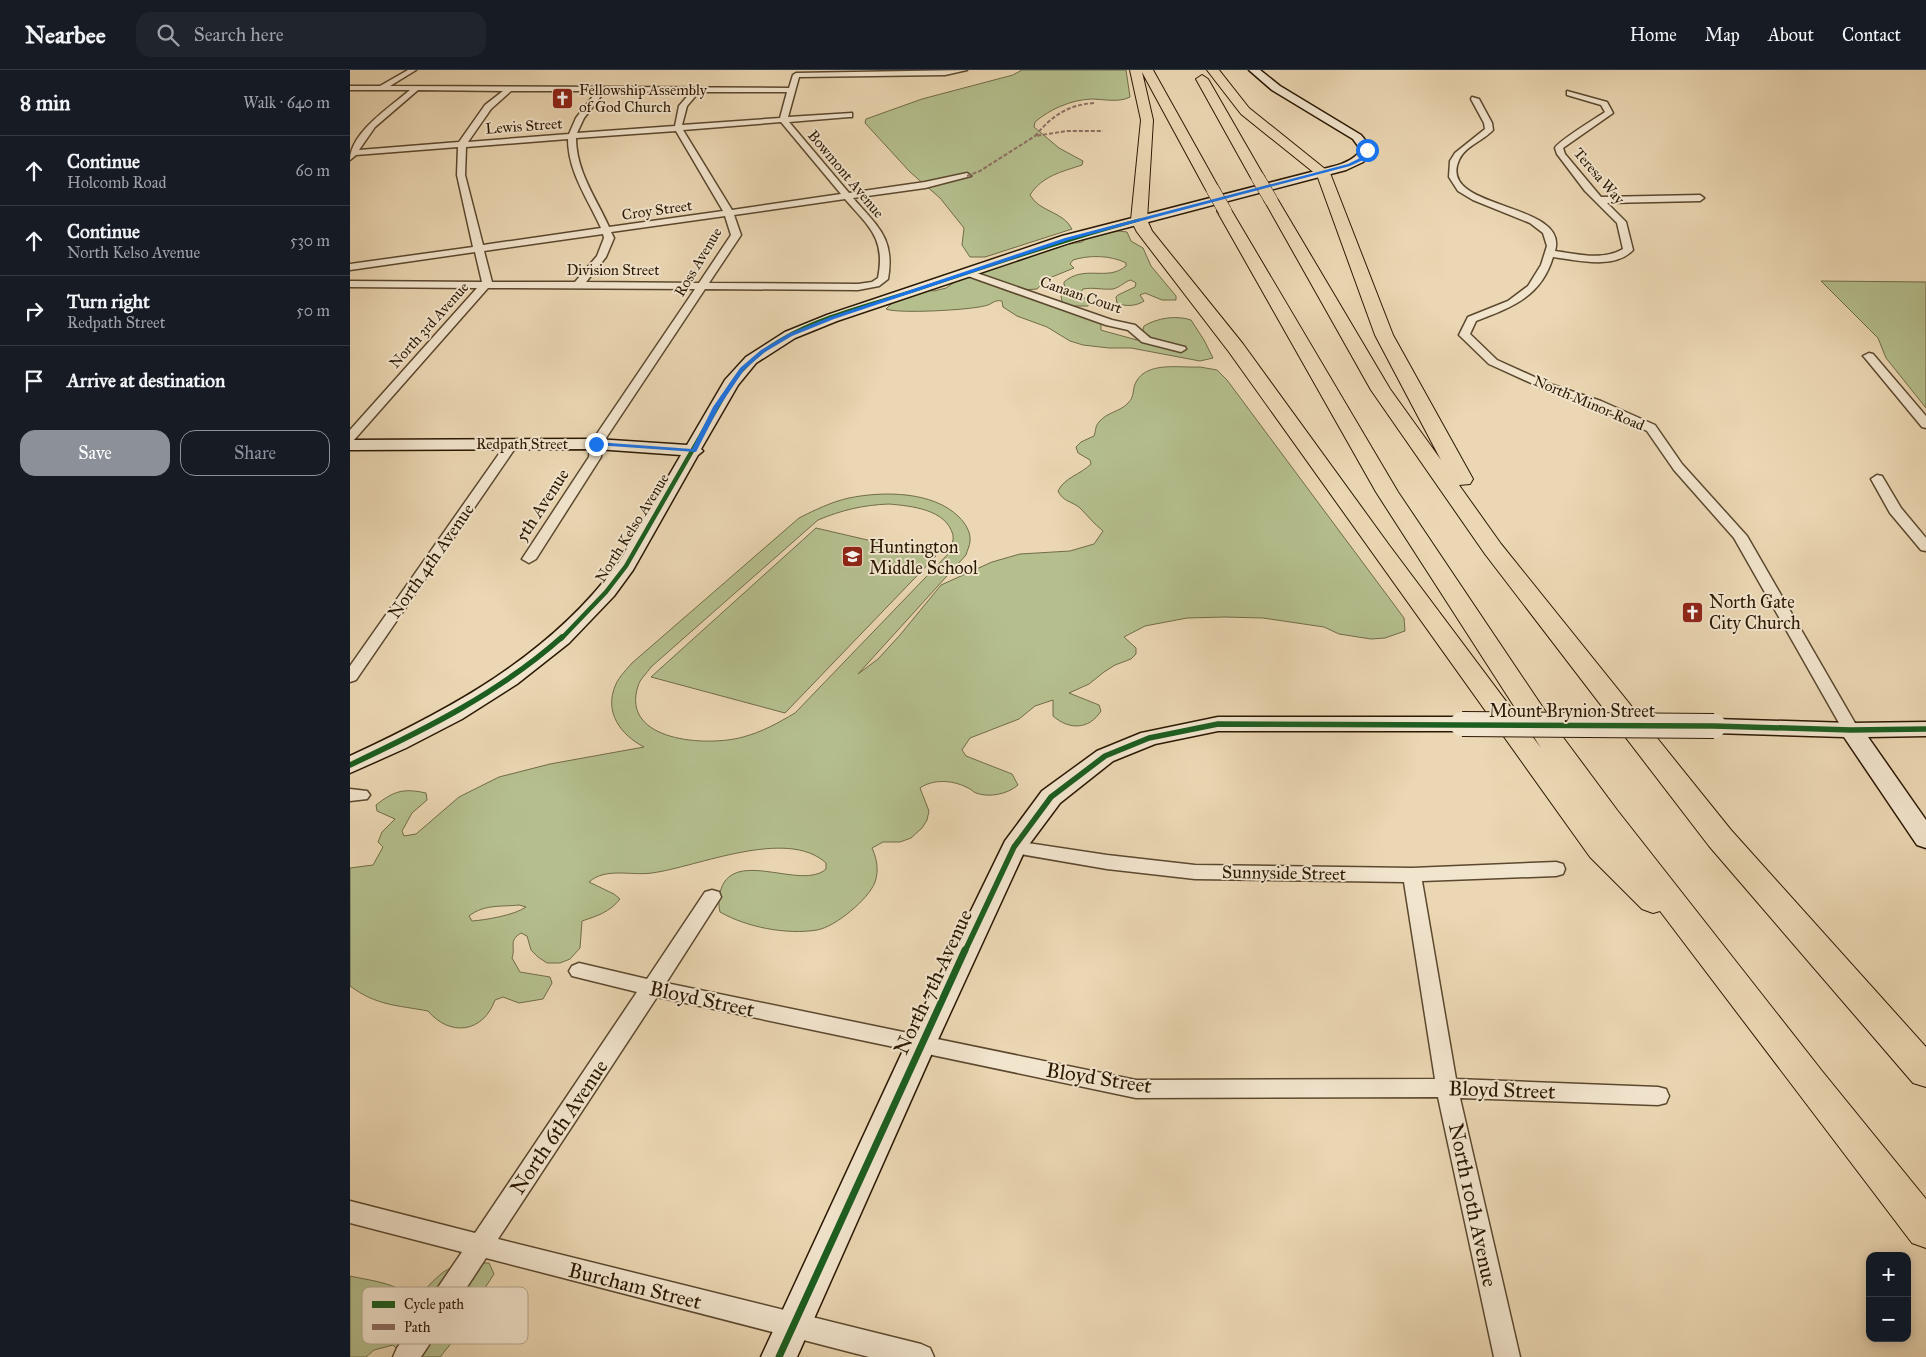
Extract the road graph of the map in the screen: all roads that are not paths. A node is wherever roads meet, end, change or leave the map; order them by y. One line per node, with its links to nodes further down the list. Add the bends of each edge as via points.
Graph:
1 (413, 70): 11 (street)
2 (964, 70): 8 (street)
3 (1136, 70): 31 (highway, via 1146,120)
4 (1147, 70): 65 (highway, via 1364,452 1430,558 1552,742)
5 (1197, 70): 52 (highway, bridge, via 1380,390)
6 (1213, 70): 25 (highway, via 1245,111)
7 (1254, 70): 25 (street, North Kelso Avenue, via 1276,88 1364,144 1367,150 1362,159)
8 (945, 72): 9 (street)
9 (796, 75): 16 (street)
10 (350, 88): 11 (street)
11 (381, 88): 12 (street)
12 (417, 88): 13 (street); 24 (street, via 372,125)
13 (510, 89): 14 (street); 23 (street, via 488,107)
14 (603, 89): 15 (street); 22 (street, via 586,107)
15 (697, 89): 16 (street); 21 (street, via 683,106)
16 (790, 90): 20 (street)
17 (1570, 93): 29 (street, Teresa Way, via 1595,100 1608,109 1609,113 1600,122 1560,144 1559,148)
18 (1476, 99): 34 (street, via 1488,123 1488,130 1453,160 1455,184 1473,196 1544,228 1551,237)
19 (849, 115): 20 (street, Lewis Street)
20 (783, 120): 21 (street, Lewis Street); 27 (street, Bowmont Avenue)
21 (678, 128): 22 (street, Lewis Street); 30 (street, Ross Avenue)
22 (572, 136): 23 (street, Lewis Street); 32 (street, via 574,161)
23 (462, 144): 24 (street, Lewis Street); 33 (street, North 3rd Avenue, via 461,175)
24 (351, 154)
25 (1323, 173): 31 (street, North Kelso Avenue); 52 (highway, via 1384,335 1464,483)
26 (967, 176): 27 (street, Croy Street)
27 (846, 196): 30 (street, Croy Street); 40 (street, Bowmont Avenue, via 884,244 883,279)
28 (1700, 198): 29 (street)
29 (1600, 200): 34 (street, Teresa Way, via 1621,222 1628,250 1608,258)
30 (729, 213): 32 (street, Croy Street); 41 (street, Ross Avenue, via 736,235)
31 (1139, 220): 36 (street, North Kelso Avenue, via 1067,239); 65 (highway, via 1144,232 1236,348 1601,849)
32 (606, 231): 33 (street, Croy Street); 39 (street, via 608,246)
33 (479, 248): 35 (street, Croy Street); 38 (street, North 3rd Avenue)
34 (1552, 254): 57 (street, North Minor Road, via 1533,287 1508,305 1472,319 1464,335 1493,362 1651,428 1678,467 1740,536)
35 (350, 267)
36 (968, 272): 42 (street, Canaan Court, via 1110,323 1131,327 1146,340); 49 (street, North Kelso Avenue, via 832,318 790,335 763,351 731,383)
37 (350, 284): 38 (street, Division Street)
38 (487, 284): 39 (street, Division Street); 45 (street, North 3rd Avenue)
39 (579, 284): 41 (street, Division Street)
40 (875, 284): 41 (street, Division Street, via 858,287)
41 (704, 285): 47 (street, Ross Avenue)
42 (1181, 350)
43 (1869, 356): 44 (street)
44 (1926, 424)
45 (350, 436)
46 (512, 444): 47 (street, Redpath Street); 48 (street, Redpath Street); 54 (street, North 4th Avenue)
47 (596, 444): 49 (street, Redpath Street); 53 (street, 5th Avenue, via 595,457)
48 (350, 445)
49 (694, 451): 58 (street, North Kelso Avenue, via 607,594 570,631 523,670 470,703 427,729)
50 (1877, 479): 51 (street, via 1895,510)
51 (1926, 547)
52 (1493, 549): 68 (highway, via 1720,838)
53 (529, 559)
54 (350, 677)
55 (1218, 724): 57 (street, Mount Brynion Street, bridge, via 1714,726); 60 (street, North 7th Avenue, via 1149,738 1105,756 1051,797)
56 (1926, 729): 57 (street, Mount Brynion Street)
57 (1851, 730): 59 (street, North Minor Road)
58 (350, 765)
59 (1926, 839)
60 (1014, 847): 62 (street, Sunnyside Street, via 1195,872); 67 (street, North 7th Avenue)
61 (1556, 869): 62 (street, Sunnyside Street)
62 (1412, 875): 69 (street, North 10th Avenue)
63 (712, 897): 66 (street, North 6th Avenue)
64 (579, 971): 66 (street, Bloyd Street)
65 (1729, 977): 72 (highway)
66 (652, 988): 67 (street, Bloyd Street); 73 (street, North 6th Avenue)
67 (921, 1044): 69 (street, Bloyd Street, via 1136,1089); 75 (street, North 7th Avenue)
68 (1926, 1072)
69 (1447, 1088): 70 (street, Bloyd Street); 80 (street, North 10th Avenue)
70 (1658, 1096)
71 (350, 1212): 73 (street, Burcham Street)
72 (1926, 1230)
73 (479, 1246): 74 (street, North 6th Avenue); 75 (street, Burcham Street)
74 (452, 1287)
75 (793, 1326): 78 (street, North 7th Avenue); 79 (street, Burcham Street)
76 (415, 1344): 77 (street, North 6th Avenue)
77 (406, 1357)
78 (779, 1357)
79 (921, 1357)
80 (1507, 1357)

